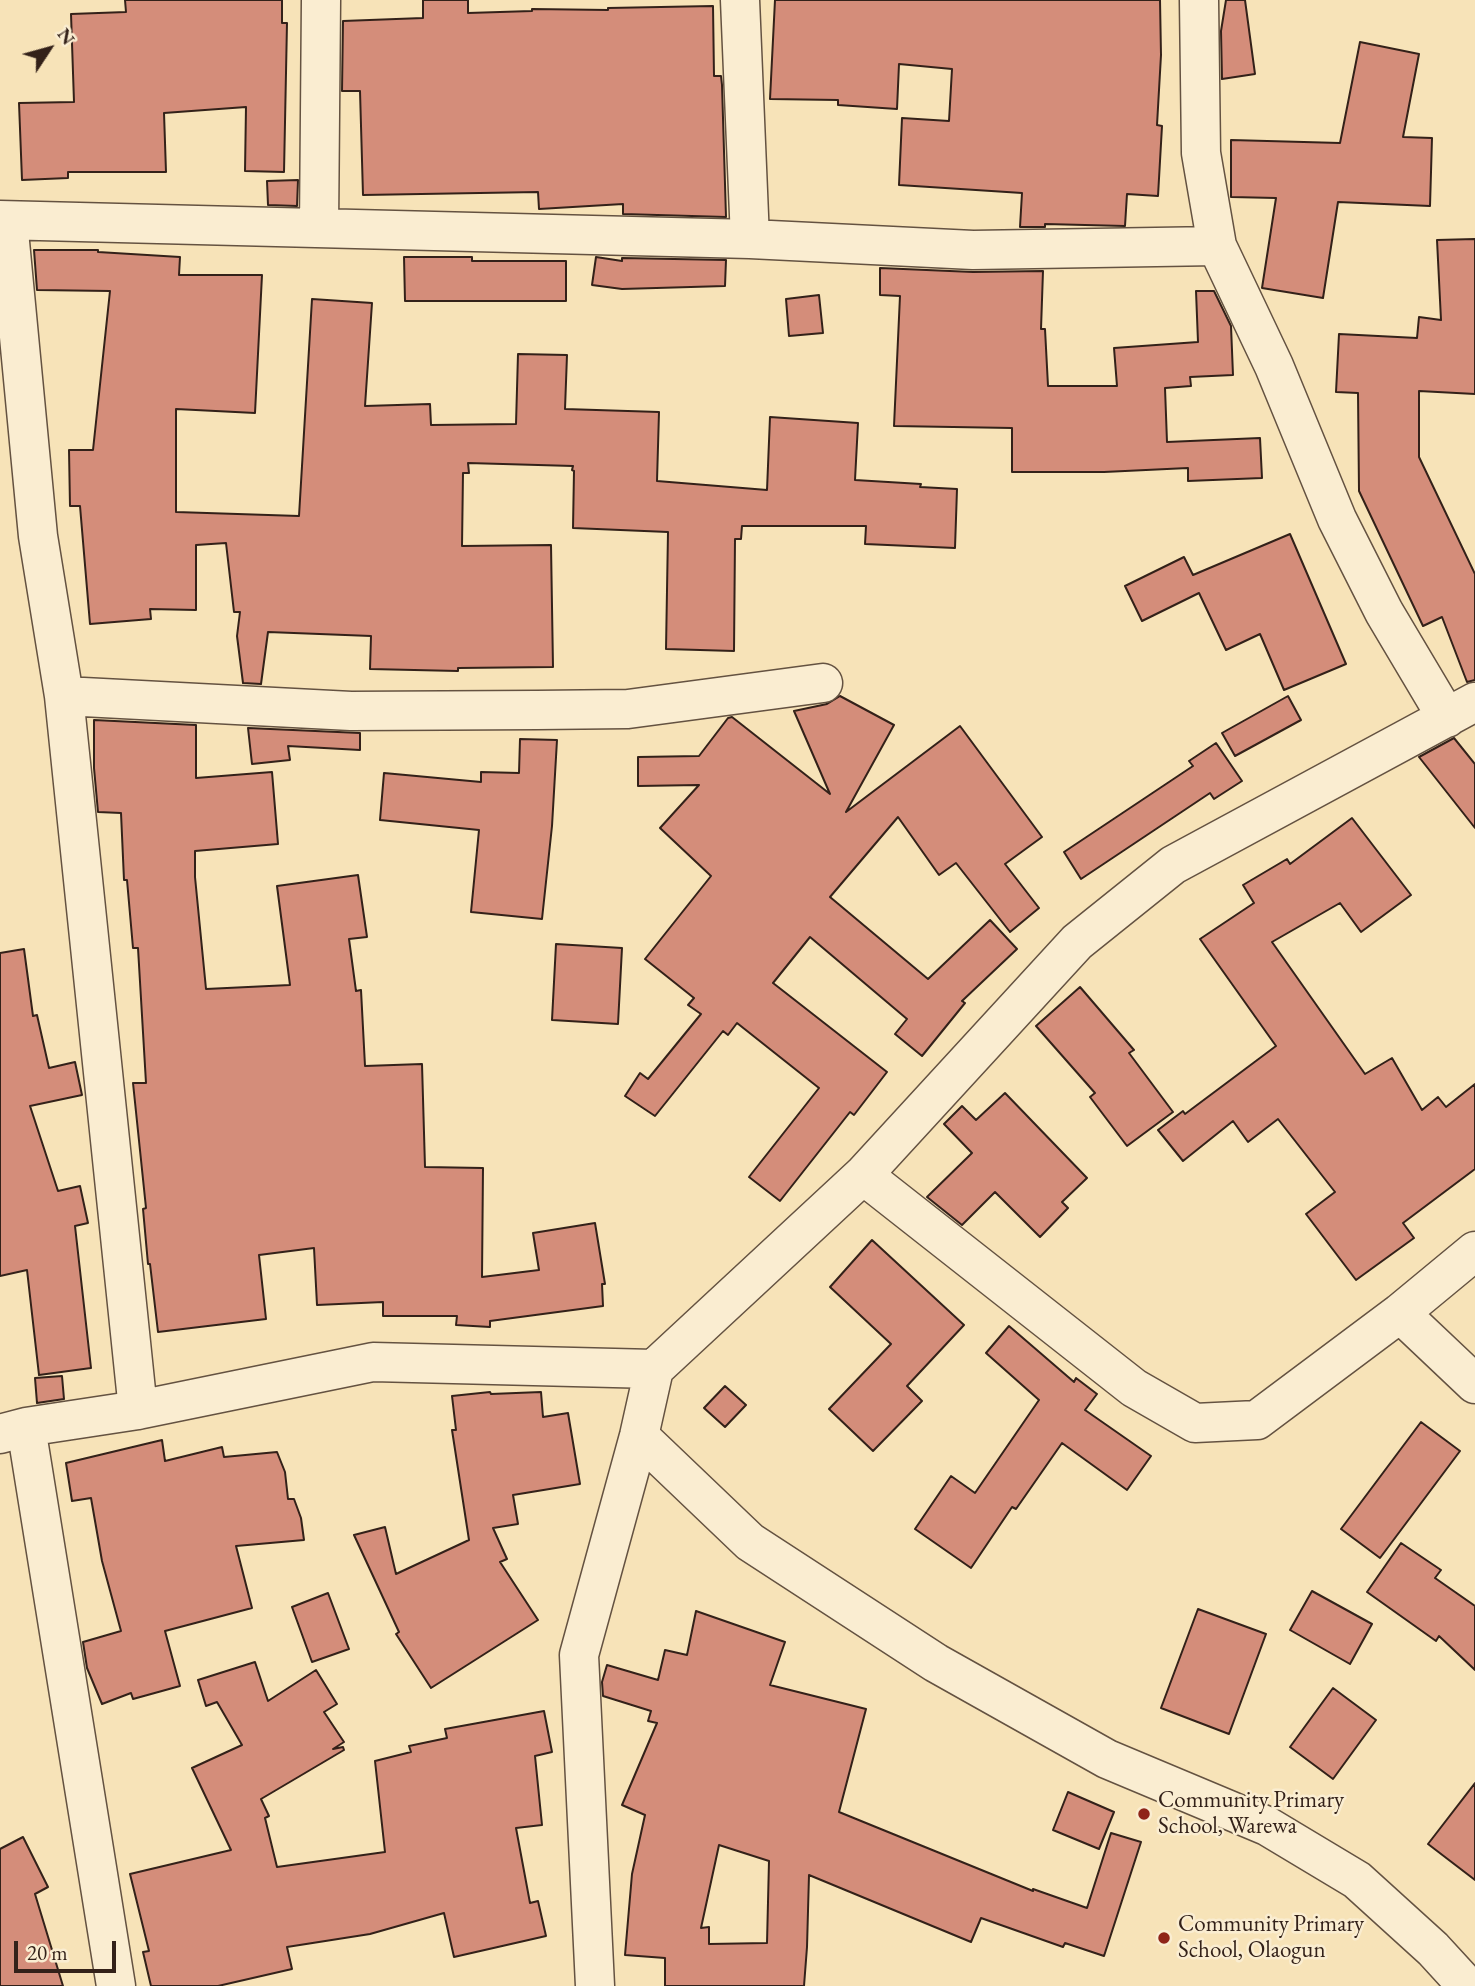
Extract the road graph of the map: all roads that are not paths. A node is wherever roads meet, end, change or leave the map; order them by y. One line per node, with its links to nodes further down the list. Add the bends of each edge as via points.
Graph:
1 (321, 0): 5 (street)
2 (740, 0): 6 (street)
3 (1199, 0): 7 (street, via 1200,153)
4 (4, 221): 5 (street); 9 (street, via 38,536)
5 (318, 228): 6 (street)
6 (750, 239): 7 (street, via 973,250)
7 (1217, 246): 10 (street, via 1274,366 1337,519 1384,612)
8 (823, 683): 9 (street, via 628,709 351,711)
9 (64, 696): 16 (street)
10 (1461, 710): 11 (street, via 1173,865 1077,942)
11 (863, 1175): 13 (street, via 1134,1388 1195,1423 1257,1420); 14 (street)
12 (1475, 1251): 13 (street)
13 (1399, 1313): 15 (street)
14 (654, 1369): 16 (street, via 373,1362); 18 (street)
15 (1475, 1384)
16 (138, 1410): 17 (street)
17 (13, 1431): 19 (street)
18 (639, 1436): 20 (street, via 579,1655); 21 (street, via 750,1542 936,1663 1107,1759 1267,1826 1357,1880)
19 (116, 1986)
20 (595, 1986)
21 (1467, 1986)

